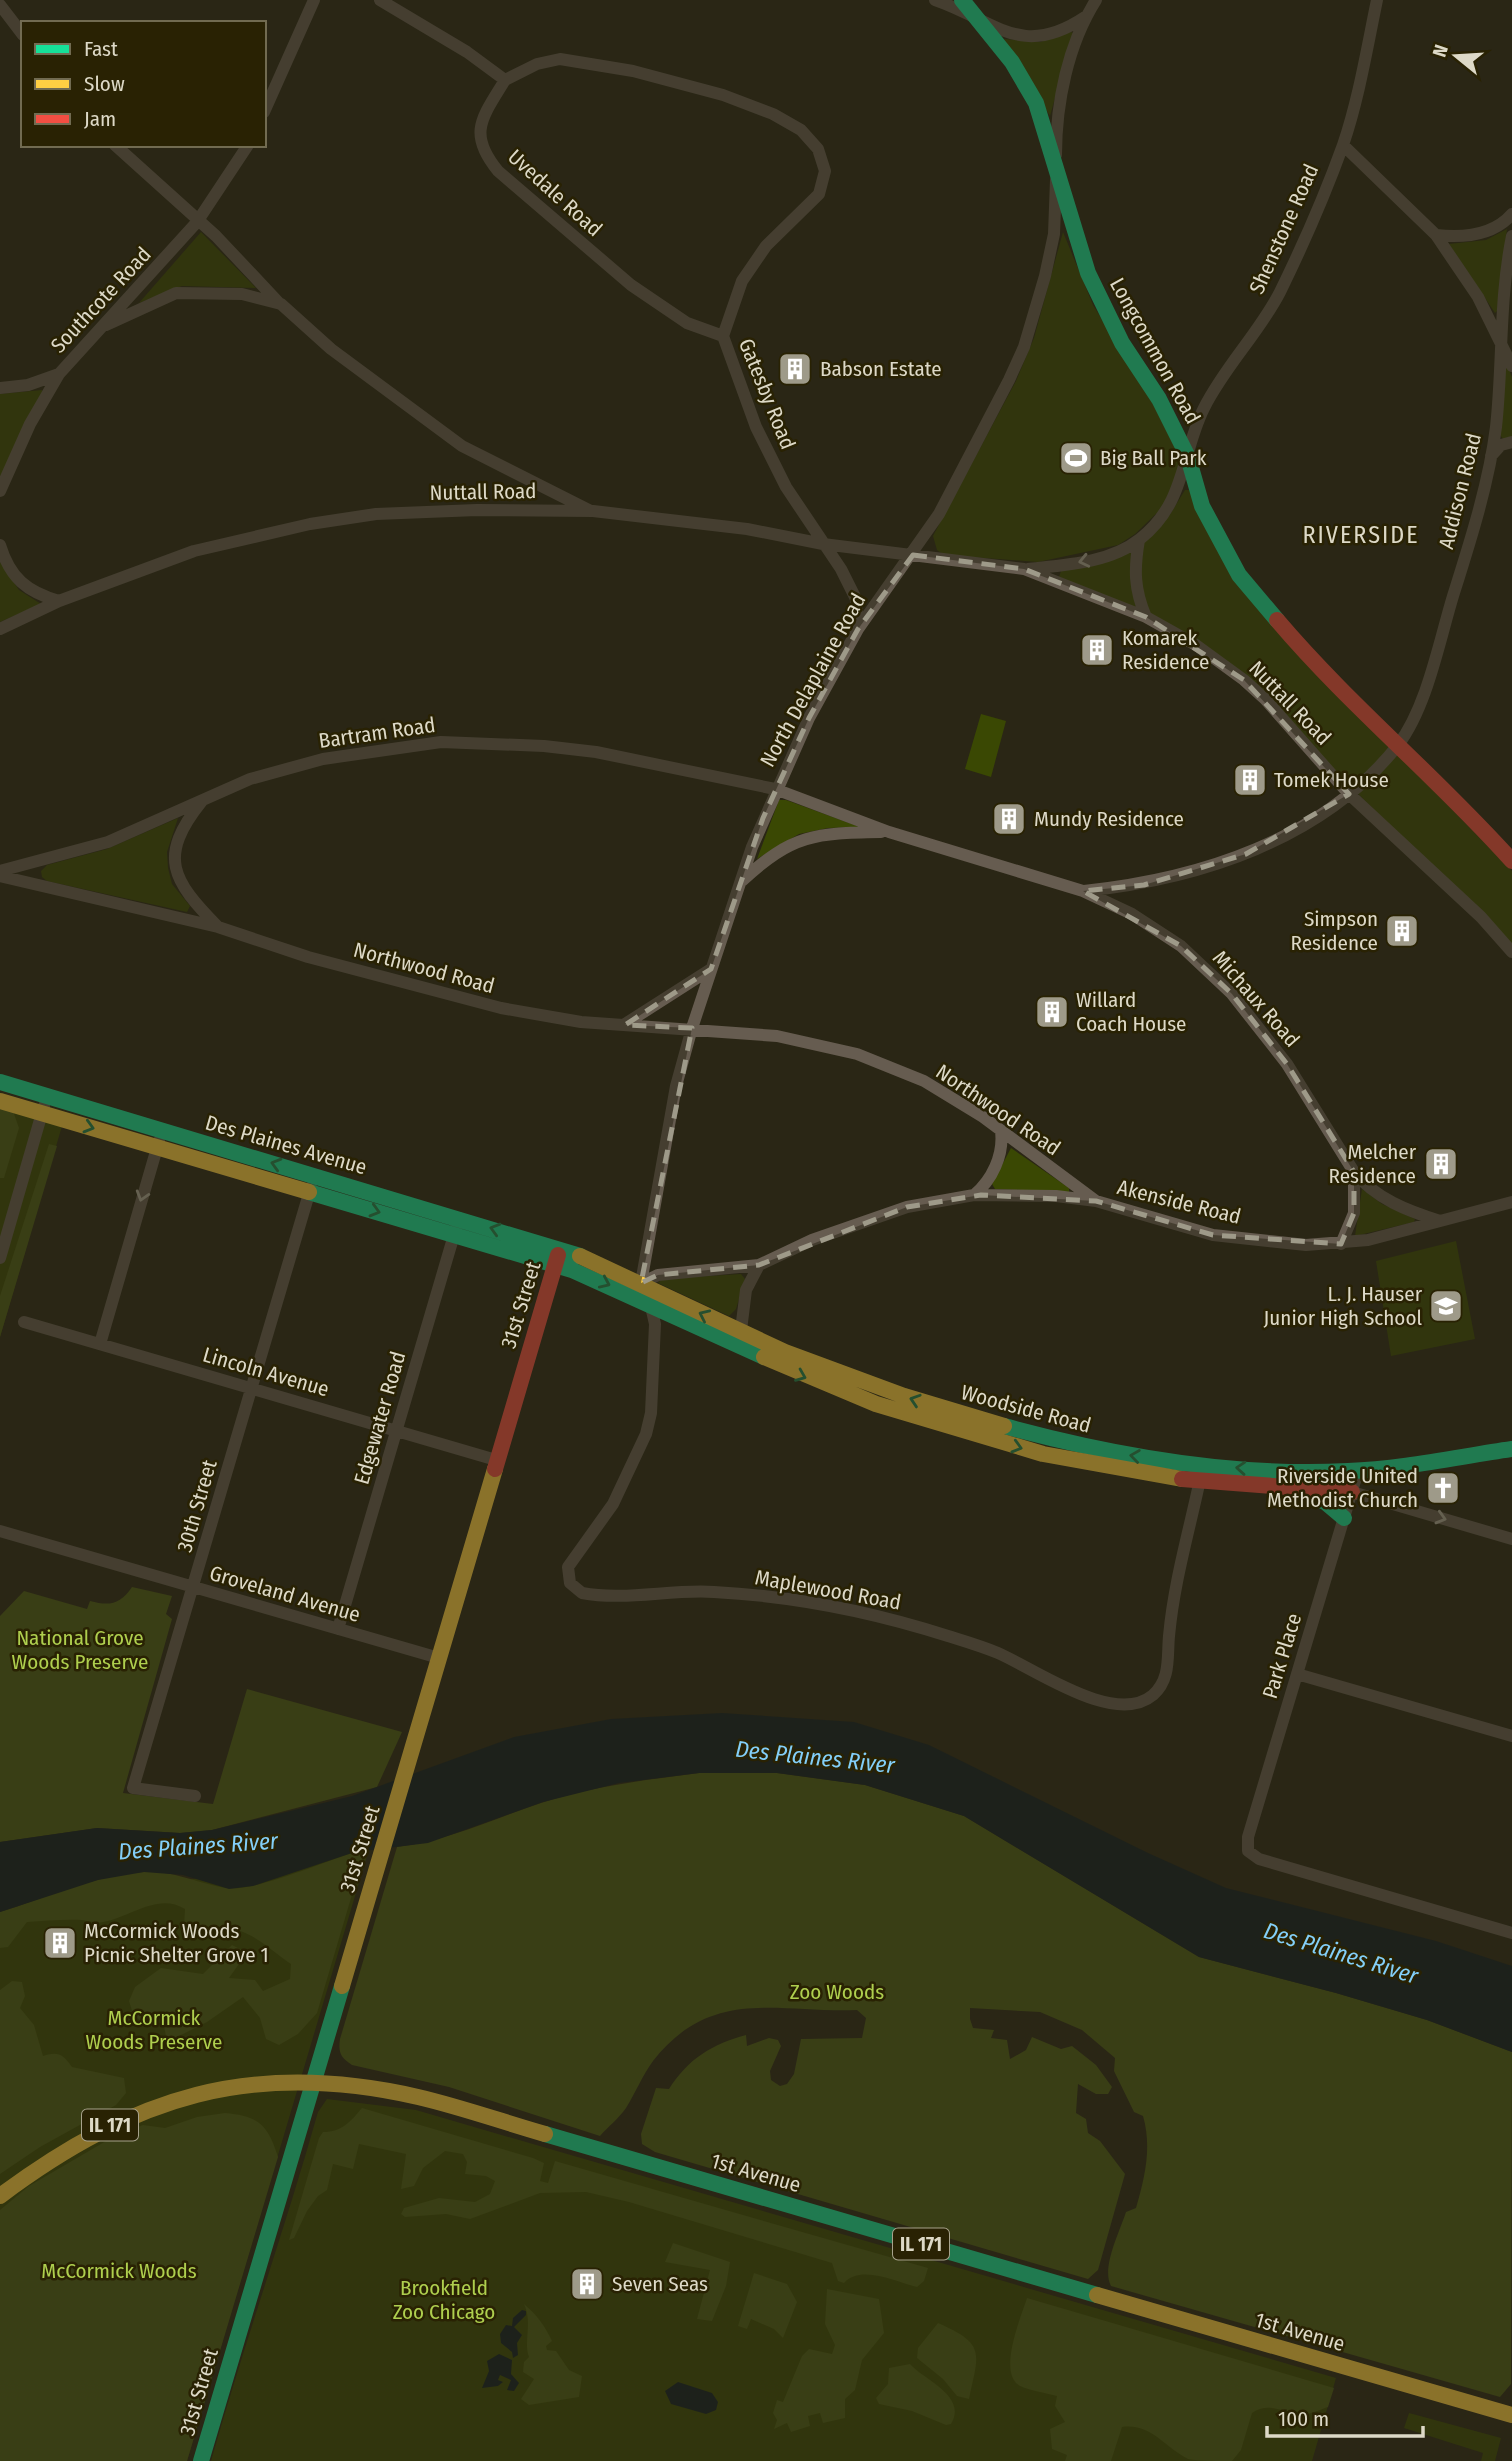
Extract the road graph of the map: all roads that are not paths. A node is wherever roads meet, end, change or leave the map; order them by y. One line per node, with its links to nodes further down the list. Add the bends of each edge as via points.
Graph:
1 (314, 0): 12 (street)
2 (380, 0): 11 (street)
3 (935, 0): 9 (street)
4 (962, 0): 9 (street, Longcommon Road)
5 (1096, 0): 8 (street, North Delaplaine Road)
6 (1377, 0): 13 (street, Shenstone Road)
7 (0, 5): 10 (street)
8 (1085, 17): 9 (street, Longcommon Road, via 1048,35 1027,38 1005,34); 16 (street, North Delaplaine Road, via 1063,91)
9 (977, 18): 16 (street, Longcommon Road, via 1012,62 1036,103 1049,136)
10 (21, 32)
11 (505, 80): 23 (street, Uvedale Road, via 478,133 482,151 498,171 631,285 687,323); 23 (street, Gatesby Road, via 537,64 560,59 632,71 723,95 773,114 801,130 818,149 825,171 819,194 766,246 741,281)
12 (266, 108)
13 (1343, 145): 19 (street); 30 (street, Shenstone Road, via 1279,294 1212,391)
14 (117, 147): 18 (street)
15 (247, 147): 18 (street, Southcote Road)
16 (1056, 175): 30 (street, Longcommon Road, via 1088,273 1122,343 1159,399); 36 (street, North Delaplaine Road, via 1054,234 1024,347 972,455)
17 (1512, 214): 19 (street, via 1493,229 1477,234)
18 (197, 222): 21 (street); 22 (street, Southcote Road)
19 (1436, 235): 24 (street, via 1478,297)
20 (1512, 236): 24 (street, Addison Road, via 1503,289)
21 (281, 304): 22 (street, via 242,294 176,293); 32 (street, via 331,349 462,446)
22 (106, 325): 26 (street, Southcote Road)
23 (723, 336): 34 (street, Gatesby Road, via 756,427 786,487)
24 (1501, 344): 25 (street); 29 (street, Addison Road)
25 (1512, 366)
26 (59, 374): 27 (street, via 28,385); 31 (street, Southcote Road)
27 (0, 388)
28 (1512, 442): 29 (street, via 1501,445)
29 (1491, 456): 42 (street, Addison Road, via 1429,678)
30 (1188, 457): 33 (street, Nuttall Road, via 1181,485 1162,516); 42 (street, Longcommon Road, via 1202,506 1239,575 1310,659)
31 (0, 491)
32 (593, 511): 34 (street, Nuttall Road, via 747,528); 38 (street, Nuttall Road, via 376,514 310,524 194,551)
33 (1139, 540): 37 (street, Nuttall Road, one-way to 37, via 1107,556); 39 (street, via 1134,571)
34 (823, 544): 36 (street); 41 (street, via 856,599)
35 (0, 545): 38 (street, via 19,583)
36 (913, 555): 37 (street, Nuttall Road); 41 (street, North Delaplaine Road)
37 (1024, 569): 39 (street, Nuttall Road)
38 (59, 601): 40 (street, Nuttall Road)
39 (1146, 617): 44 (street, Nuttall Road, via 1244,680)
40 (0, 629)
41 (858, 629): 43 (street, North Delaplaine Road)
42 (1398, 744): 44 (street); 47 (street, Longcommon Road)
43 (775, 789): 45 (street, Bartram Road, via 596,752 441,742 323,759); 46 (street, Michaux Road); 49 (street, North Delaplaine Road)
44 (1349, 794): 50 (street, via 1246,855 1144,885); 52 (street, Nuttall Road, via 1482,917)
45 (205, 797): 48 (street, Bartram Road, via 108,842); 51 (street, Northwood Road, via 179,833 173,865 182,888)
46 (889, 832): 49 (street, Michaux Road, via 803,839 773,855); 50 (street, Michaux Road)
47 (1512, 861)
48 (0, 874): 51 (street, Northwood Road)
49 (740, 882): 53 (street, North Delaplaine Road)
50 (1083, 891): 63 (street, Michaux Road, via 1132,914 1181,947 1232,995 1287,1064)
51 (218, 927): 54 (street, Northwood Road, via 454,998 581,1022)
52 (1512, 952)
53 (711, 969): 54 (street); 55 (street, North Delaplaine Road)
54 (625, 1025): 55 (street, Northwood Road)
55 (692, 1028): 61 (street, Northwood Road, via 777,1036 857,1054 924,1081); 78 (street, North Delaplaine Road, via 676,1086)
56 (0, 1082): 57 (street, Des Plaines Avenue)
57 (48, 1096): 59 (street); 60 (street, Des Plaines Avenue)
58 (0, 1101): 59 (street, Des Plaines Avenue)
59 (42, 1114): 62 (street, Des Plaines Avenue, one-way to 62); 76 (street)
60 (162, 1131): 62 (street); 64 (street, Des Plaines Avenue, one-way to 60)
61 (1001, 1131): 66 (street, via 995,1168); 68 (street, Northwood Road)
62 (157, 1147): 65 (street, Des Plaines Avenue); 82 (street, one-way to 82)
63 (1354, 1172): 72 (street, Michaux Road, via 1388,1200); 74 (street, via 1354,1213)
64 (315, 1176): 65 (street, 30th Street); 71 (street, Des Plaines Avenue)
65 (310, 1192): 73 (street, Des Plaines Avenue, one-way to 73); 83 (street, 30th Street)
66 (974, 1195): 68 (street, Akenside Road); 77 (street, Akenside Road, via 907,1207 812,1240)
67 (1512, 1196): 70 (street, Akenside Road)
68 (1096, 1201): 74 (street, Akenside Road, via 1213,1235 1272,1243)
69 (1512, 1202): 70 (street, Akenside Road)
70 (1495, 1205): 72 (street, Akenside Road)
71 (459, 1218): 73 (street, Edgewater Road); 75 (street, Des Plaines Avenue, one-way to 71)
72 (1441, 1221): 74 (street, Akenside Road)
73 (454, 1234): 75 (street, Des Plaines Avenue); 84 (street, Edgewater Road)
74 (1341, 1244)
75 (558, 1256): 78 (street, Woodside Road); 79 (street, Woodside Road, one-way to 79); 86 (street, 31st Street)
76 (0, 1258)
77 (759, 1265): 78 (street, Akenside Road, via 658,1275); 81 (street, via 746,1290)
78 (641, 1283): 79 (street, Maplewood Road); 81 (street, Woodside Road, one-way to 78)
79 (652, 1307): 81 (street, Woodside Road); 89 (street, Maplewood Road, via 651,1413 637,1456 613,1504 568,1567 570,1584 582,1592 722,1592 853,1612 974,1644 1098,1700 1135,1704 1154,1694 1166,1676 1171,1612)
80 (24, 1322): 82 (street, Lincoln Avenue)
81 (740, 1340): 87 (street, Woodside Road, one-way to 81, via 1069,1444 937,1407); 89 (street, Woodside Road, one-way to 89, via 876,1404 1043,1454)
82 (100, 1344): 83 (street, Lincoln Avenue)
83 (252, 1388): 84 (street, Lincoln Avenue); 95 (street, 30th Street)
84 (397, 1430): 86 (street, Lincoln Avenue); 96 (street, Edgewater Road)
85 (1512, 1449): 88 (street, Woodside Road)
86 (496, 1460): 97 (street, 31st Street)
87 (1203, 1465): 88 (street, Woodside Road, one-way to 87); 89 (street, Maplewood Road)
88 (1358, 1471): 91 (street, Park Place)
89 (1199, 1482): 90 (street, Woodside Road)
90 (1282, 1488): 91 (street, Woodside Road); 92 (street, via 1325,1502)
91 (1352, 1492): 92 (street, Park Place); 94 (street, one-way to 94)
92 (1344, 1518): 98 (street, Park Place)
93 (0, 1531): 95 (street, Groveland Avenue)
94 (1512, 1539)
95 (193, 1588): 96 (street, Groveland Avenue); 100 (street, 30th Street, via 133,1788)
96 (338, 1629): 97 (street, Groveland Avenue)
97 (439, 1658): 102 (street, 31st Street)
98 (1297, 1674): 99 (street); 101 (street, Park Place, via 1248,1851 1259,1860)
99 (1512, 1736)
100 (195, 1796)
101 (1512, 1933)
102 (312, 2081): 103 (street, 1st Avenue / IL 171, via 234,2085 151,2106 86,2136); 104 (street, 1st Avenue / IL 171, via 417,2097); 105 (street, 31st Street)
103 (0, 2196)
104 (1512, 2415)
105 (201, 2461)

